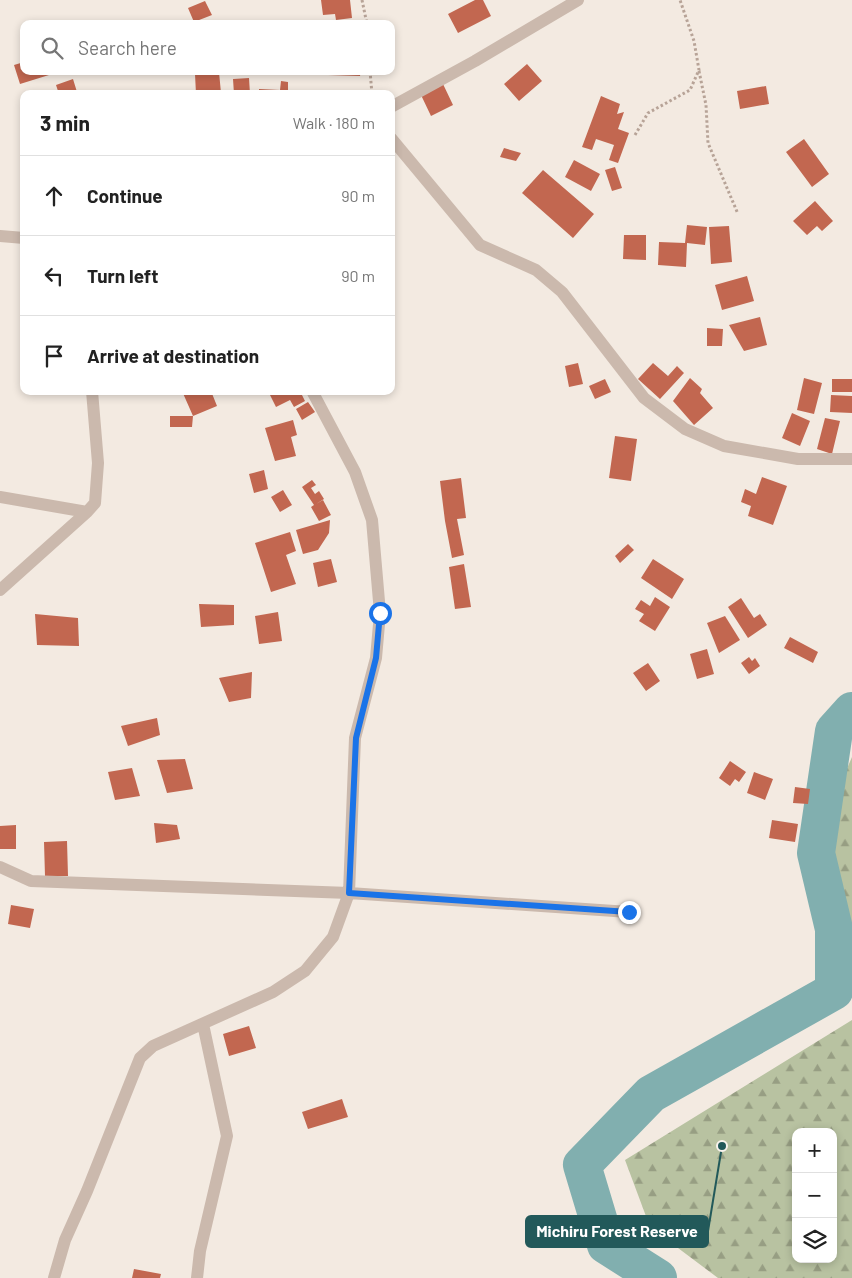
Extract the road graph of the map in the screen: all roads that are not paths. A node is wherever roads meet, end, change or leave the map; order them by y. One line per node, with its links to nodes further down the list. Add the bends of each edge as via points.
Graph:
1 (578, 0): 2 (street)
2 (395, 105)
3 (395, 143): 8 (street, via 480,245 536,270 562,292 644,398 685,429 733,448 798,459)
4 (0, 236): 5 (street)
5 (20, 238)
6 (92, 395): 10 (street, via 98,462 94,503)
7 (314, 395): 13 (street, via 355,472 372,520 380,613 376,658 356,738)
8 (852, 459)
9 (0, 497): 10 (street)
10 (87, 512): 11 (street)
11 (0, 590)
12 (0, 867): 13 (street, via 31,881)
13 (349, 893): 14 (street); 15 (street, via 333,937 305,971 273,992)
14 (629, 912)
15 (203, 1024): 16 (street, via 153,1046 140,1058 88,1191 65,1240); 17 (street, via 227,1136 200,1251)
16 (54, 1278)
17 (197, 1278)

